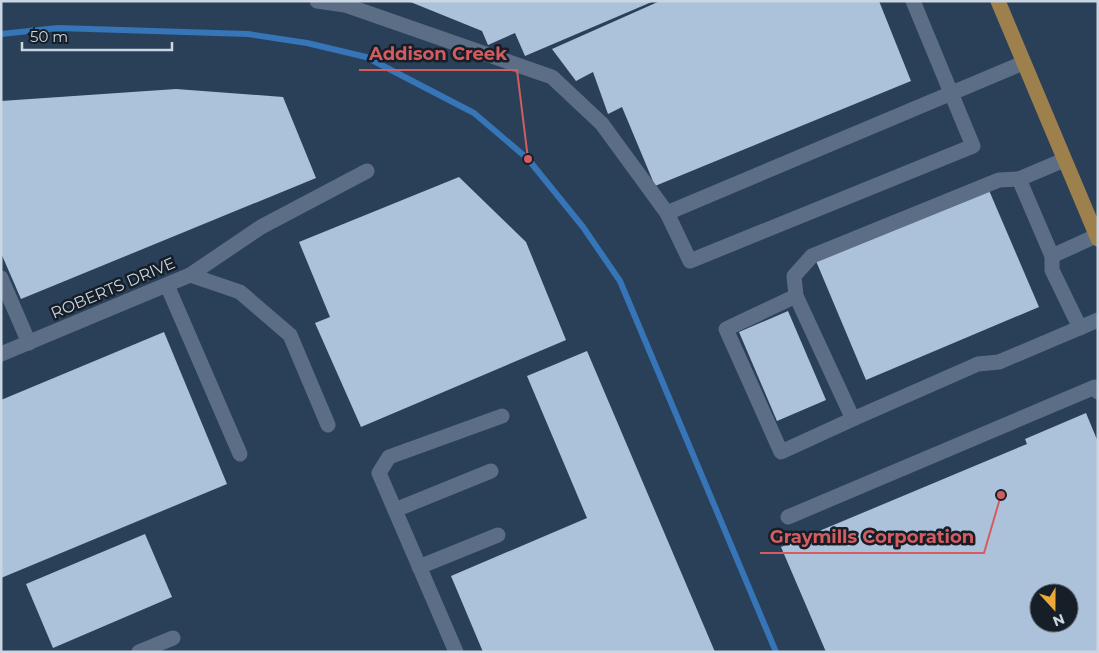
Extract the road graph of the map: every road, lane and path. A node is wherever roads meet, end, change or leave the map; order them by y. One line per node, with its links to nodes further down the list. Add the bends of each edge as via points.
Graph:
1 (317, 1): 9 (street, via 345,5 552,76 602,124)
2 (913, 1): 5 (street)
3 (998, 1): 4 (main road)
4 (1023, 63): 5 (street); 6 (main road)
5 (952, 92): 9 (street); 9 (street, via 973,146 690,261)
6 (1064, 160): 8 (street); 10 (main road)
7 (367, 171): 12 (street, via 261,227)
8 (1019, 179): 11 (street); 15 (street, via 999,180 812,256 794,276)
9 (667, 213)
10 (1097, 236): 11 (street)
11 (1052, 256): 17 (street, via 1052,270)
12 (190, 275): 14 (street, ROBERTS DRIVE); 23 (street, ROBERTS DRIVE, via 240,292 290,335)
13 (1, 278): 18 (street)
14 (167, 285): 18 (street, ROBERTS DRIVE); 24 (street)
15 (796, 296): 22 (street); 22 (street, via 726,329 781,452)
16 (1098, 320): 17 (street)
17 (1080, 328): 22 (street, via 999,362 978,364)
18 (29, 343): 19 (street, ROBERTS DRIVE)
19 (1, 354)
20 (1097, 388): 27 (street)
21 (502, 416): 26 (street, via 390,457 379,473)
22 (853, 420)
23 (328, 425)
24 (240, 454)
25 (491, 471): 26 (street)
26 (395, 510): 29 (street)
27 (788, 518)
28 (498, 535): 29 (street)
29 (419, 567): 32 (street)
30 (173, 638): 31 (street)
31 (139, 652)
32 (456, 652)

